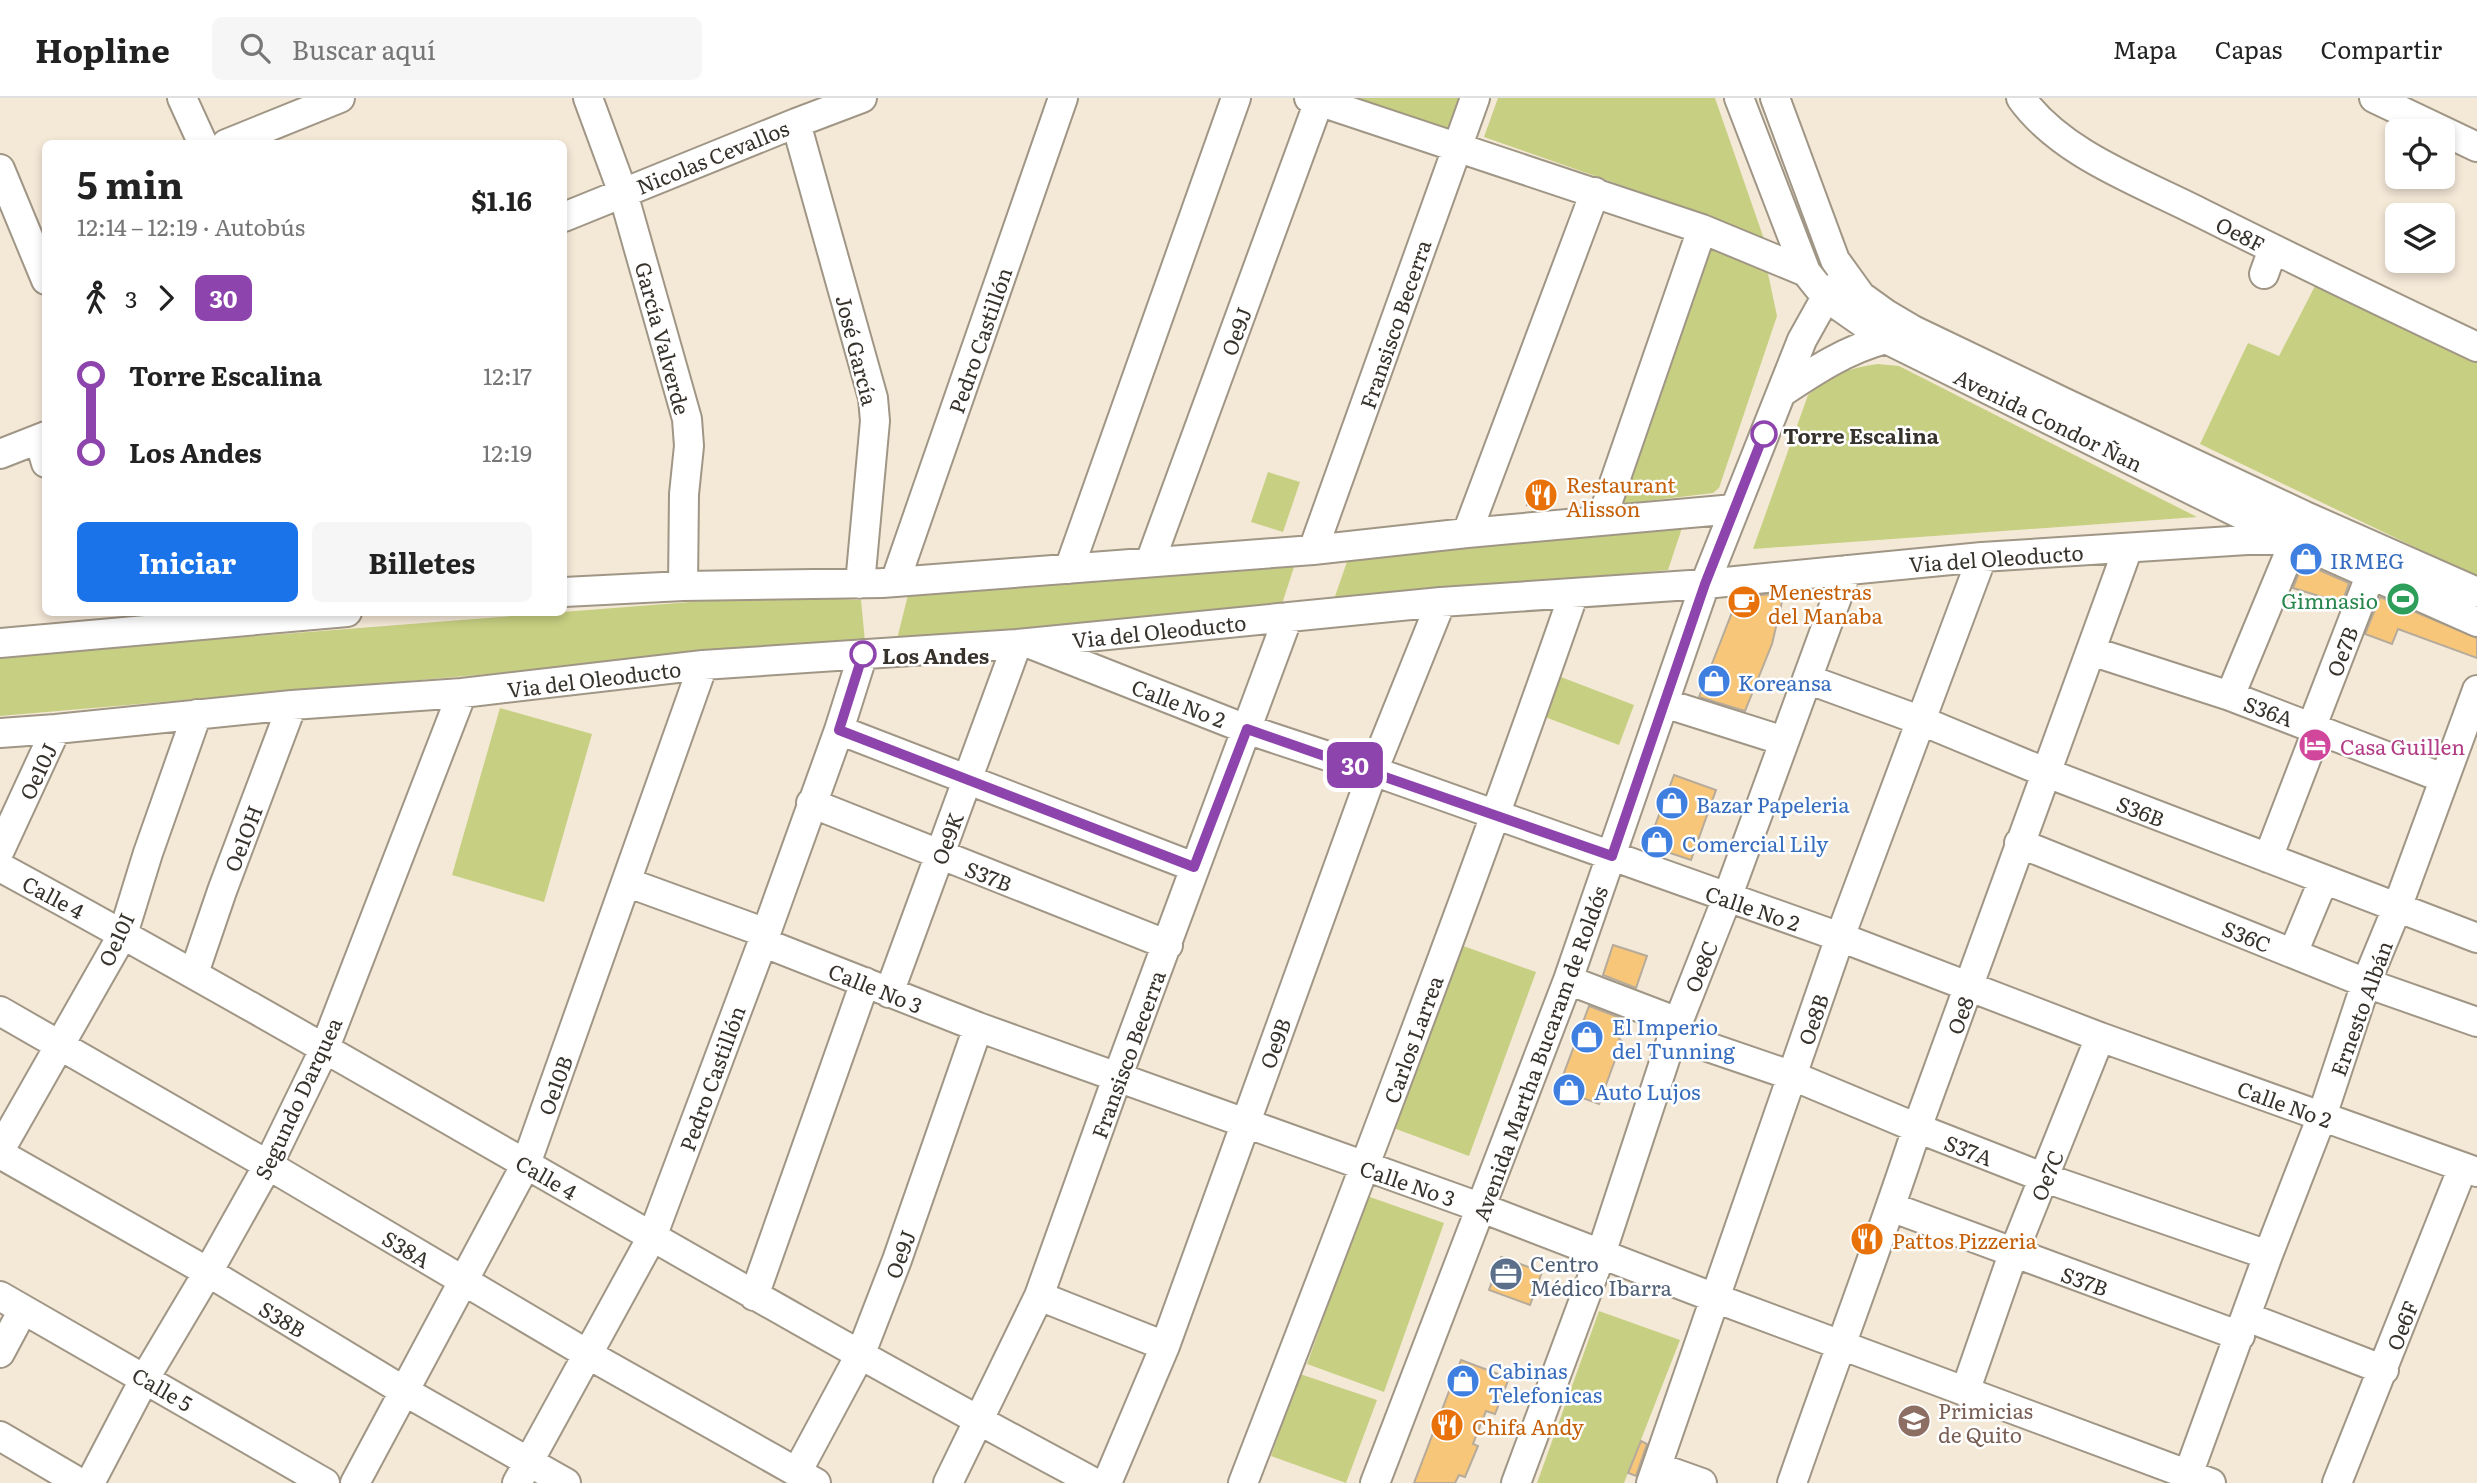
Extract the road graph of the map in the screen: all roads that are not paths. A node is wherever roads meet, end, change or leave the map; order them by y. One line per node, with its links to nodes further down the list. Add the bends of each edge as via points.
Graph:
1 (182, 98): 14 (street)
2 (340, 98): 15 (street)
3 (588, 98): 19 (street, García Valverde)
4 (862, 98): 13 (street, Nicolas Cevallos)
5 (1063, 98): 43 (street, Pedro Castillón)
6 (1236, 98): 40 (street)
7 (1475, 98): 16 (street, Fransisco Becerra)
8 (1739, 98): 24 (street, Avenida Condor Ñan)
9 (1776, 98): 25 (street, Avenida Condor Ñan, via 1835,260)
10 (2021, 98): 28 (street, Oe8F, via 2033,115 2068,145 2268,261)
11 (2374, 98): 17 (street)
12 (1314, 99): 16 (street); 39 (street, Oe9J)
13 (796, 123): 19 (street, Nicolas Cevallos); 44 (street, José García, via 873,398 875,421)
14 (201, 140)
15 (236, 140)
16 (1457, 146): 20 (street); 37 (street, Fransisco Becerra)
17 (2477, 147)
18 (0, 169): 23 (street)
19 (623, 192): 21 (street, Nicolas Cevallos); 46 (street, García Valverde, via 687,419)
20 (1595, 192): 22 (street); 35 (street)
21 (567, 216)
22 (1702, 229): 24 (street); 33 (street)
23 (42, 270)
24 (1806, 272): 26 (street, Avenida Condor Ñan)
25 (1846, 277): 26 (street, Avenida Martha Bucaram de Roldós); 34 (street, Avenida Condor Ñan, via 1861,296 1913,330)
26 (1826, 297): 27 (street, Avenida Condor Ñan); 29 (street, Avenida Martha Bucaram de Roldós)
27 (1886, 339): 29 (street, via 1825,364); 34 (street, Avenida Condor Ñan)
28 (2477, 347)
29 (1781, 393): 32 (street, Avenida Martha Bucaram de Roldós)
30 (42, 446): 31 (street)
31 (0, 454)
32 (1734, 509): 33 (street); 45 (street, Avenida Martha Bucaram de Roldós)
33 (1601, 521): 35 (street)
34 (2299, 528): 36 (street, Via del Oleoducto, via 2247,540); 42 (street, Avenida Condor Ñan); 48 (street, Avenida Condor Ñan); 62 (street)
35 (1467, 533): 37 (street)
36 (2128, 548): 38 (street, Via del Oleoducto); 56 (street, Oe8)
37 (1314, 550): 39 (street)
38 (1982, 557): 41 (street, Via del Oleoducto); 66 (street, Oe8B)
39 (1150, 562): 40 (street)
40 (1069, 569): 43 (street)
41 (1847, 570): 45 (street, Via del Oleoducto); 59 (street, Oe8C)
42 (2370, 576): 53 (street, Avenida Condor Ñan); 67 (street, Oe7B)
43 (895, 582): 44 (street)
44 (860, 584): 46 (street)
45 (1705, 584): 49 (street, Via del Oleoducto); 63 (street, Avenida Martha Bucaram de Roldós)
46 (682, 586): 47 (street)
47 (567, 592)
48 (2477, 592)
49 (1574, 593): 50 (street, Via del Oleoducto); 78 (street, Carlos Larrea)
50 (1441, 602): 52 (street, Via del Oleoducto); 73 (street, Oe9B)
51 (302, 616): 54 (street)
52 (1288, 617): 55 (street, Via del Oleoducto); 69 (street, Fransisco Becerra)
53 (2477, 622)
54 (0, 643)
55 (1022, 643): 57 (street, Via del Oleoducto); 69 (street, Calle No 2); 76 (street, Oe9K)
56 (2091, 651): 62 (street, S36A); 74 (street, Oe8)
57 (863, 654): 58 (street, Via del Oleoducto); 70 (street, Pedro Castillón)
58 (704, 665): 61 (street, Via del Oleoducto); 87 (street, Oe10B)
59 (1807, 679): 66 (street, S36B); 72 (street, Oe8C)
60 (2477, 690): 75 (street, Ernesto Albán)
61 (462, 693): 64 (street, Via del Oleoducto); 107 (street, Segundo Darquea)
62 (2230, 696): 67 (street, S36A)
63 (1664, 703): 72 (street); 82 (street, Avenida Martha Bucaram de Roldós)
64 (292, 705): 65 (street, Via del Oleoducto); 96 (street, Oe1OH)
65 (197, 714): 68 (street, Via del Oleoducto); 90 (street, Oe10I)
66 (1922, 721): 74 (street, S36B); 91 (street, Oe8B)
67 (2315, 727): 75 (street, S36A); 83 (street, Oe7B)
68 (56, 729): 71 (street, Via del Oleoducto); 80 (street, Oe10J)
69 (1247, 729): 73 (street, Calle No 2); 85 (street, Fransisco Becerra)
70 (839, 730): 76 (street); 77 (street, Pedro Castillón)
71 (0, 733)
72 (1784, 741): 88 (street, Oe8C)
73 (1373, 771): 78 (street, Calle No 2); 111 (street, Oe9B)
74 (2047, 774): 79 (street, Oe8); 83 (street, S36B)
75 (2443, 778): 89 (street, Ernesto Albán)
76 (967, 779): 81 (street, Oe9K); 85 (street)
77 (811, 803): 81 (street, S37B); 92 (street, Pedro Castillón)
78 (1497, 815): 82 (street, Calle No 2); 116 (street, Carlos Larrea)
79 (2019, 843): 95 (street, S36C); 100 (street, Oe8)
80 (0, 850)
81 (941, 856): 94 (street, S37B); 99 (street, Oe9K)
82 (1612, 856): 88 (street, Calle No 2); 97 (street, Avenida Martha Bucaram de Roldós)
83 (2268, 858): 86 (street, S36B)
84 (0, 867): 90 (street, Calle 4)
85 (1194, 867): 94 (street, Fransisco Becerra)
86 (2323, 881): 89 (street, S36B); 95 (street)
87 (626, 882): 92 (street, Calle No 3); 114 (street, Oe10B)
88 (1727, 898): 91 (street, Calle No 2); 104 (street, Oe8C)
89 (2397, 908): 93 (street, S36B); 98 (street, Ernesto Albán)
90 (123, 934): 96 (street, Calle 4); 106 (street, Oe10I)
91 (1840, 937): 100 (street, Calle No 2); 108 (street, Oe8B)
92 (764, 938): 99 (street, Calle No 3); 121 (street, Pedro Castillón)
93 (2477, 938)
94 (1168, 945): 109 (street, Fransisco Becerra)
95 (2293, 953): 98 (street, S36C)
96 (194, 973): 107 (street, Calle 4)
97 (1568, 980): 104 (street, S37A); 120 (street, Avenida Martha Bucaram de Roldós)
98 (2366, 983): 102 (street, S36C); 110 (street, Ernesto Albán)
99 (877, 987): 103 (street, Calle No 3); 127 (street, Oe9K)
100 (1969, 988): 105 (street, Calle No 2); 112 (street, Oe8)
101 (0, 1011): 106 (street, S38A)
102 (2477, 1022)
103 (978, 1027): 109 (street, Calle No 3); 135 (street, Oe9J)
104 (1675, 1028): 108 (street, S37A); 122 (street, Oe8C)
105 (2100, 1037): 110 (street, Calle No 2); 118 (street, Oe7C)
106 (59, 1045): 113 (street, Oe10I); 115 (street, S38A)
107 (324, 1050): 114 (street, Calle 4); 115 (street, Segundo Darquea)
108 (1793, 1076): 112 (street, S37A); 129 (street, Oe8B)
109 (1117, 1078): 111 (street, Calle No 3); 128 (street, Fransisco Becerra)
110 (2322, 1116): 117 (street, Calle No 2); 124 (street, Ernesto Albán)
111 (1245, 1122): 116 (street, Calle No 3); 133 (street, Oe9B)
112 (1917, 1128): 118 (street, S37A); 119 (street, Oe8)
113 (0, 1152): 125 (street, S38B)
114 (526, 1164): 121 (street, Calle 4); 126 (street, Oe10B)
115 (268, 1165): 125 (street, Segundo Darquea); 126 (street, S38A)
116 (1365, 1168): 120 (street, Calle No 3); 155 (street, Carlos Larrea)
117 (2470, 1169): 137 (street, Oe6F)
118 (2045, 1178): 123 (street, Oe7C); 124 (street, S37A)
119 (1891, 1207): 123 (street, S37B); 132 (street, Oe8)
120 (1482, 1208): 122 (street, Calle No 3); 156 (street, Avenida Martha Bucaram de Roldós)
121 (652, 1237): 127 (street, Calle 4); 136 (street, Pedro Castillón)
122 (1601, 1254): 129 (street, Calle No 3); 157 (street, Oe8C)
123 (2013, 1254): 131 (street, S37B); 140 (street, Oe7C)
124 (2268, 1255): 131 (street, Ernesto Albán)
125 (208, 1272): 138 (street, Segundo Darquea); 139 (street, S38B)
126 (464, 1282): 136 (street, S38A); 139 (street, Oe10B)
127 (754, 1296): 135 (street, Calle 4)
128 (1039, 1296): 133 (street); 141 (street, Fransisco Becerra)
129 (1715, 1298): 132 (street, Calle No 3); 144 (street, Oe8B)
130 (11, 1303): 134 (street); 138 (street, Calle 5)
131 (2244, 1327): 137 (street, S37B); 146 (street, Ernesto Albán)
132 (1840, 1344): 140 (street, Calle No 3); 159 (street, Oe8)
133 (1165, 1346): 154 (street, Oe9B)
134 (0, 1353)
135 (861, 1353): 141 (street, Calle 4); 145 (street, Oe9J)
136 (589, 1355): 143 (street, Pedro Castillón); 145 (street, S38A)
137 (2384, 1370): 160 (street, Oe6F)
138 (145, 1378): 148 (street, Segundo Darquea); 149 (street, Calle 5)
139 (404, 1391): 143 (street, S38B); 150 (street, Oe10B)
140 (1965, 1392): 146 (street, Calle No 3)
141 (979, 1421): 152 (street, Fransisco Becerra); 153 (street, Calle 4)
142 (0, 1436): 147 (street)
143 (523, 1473): 151 (street, S38B)
144 (1654, 1475): 158 (street)
145 (806, 1477)
146 (2195, 1480)
147 (80, 1483)
148 (90, 1483)
149 (325, 1483)
150 (355, 1483)
151 (566, 1483)
152 (948, 1483)
153 (1095, 1483)
154 (1107, 1483)
155 (1243, 1483)
156 (1375, 1483)
157 (1516, 1483)
158 (1702, 1483)
159 (1792, 1483)
160 (2337, 1483)

